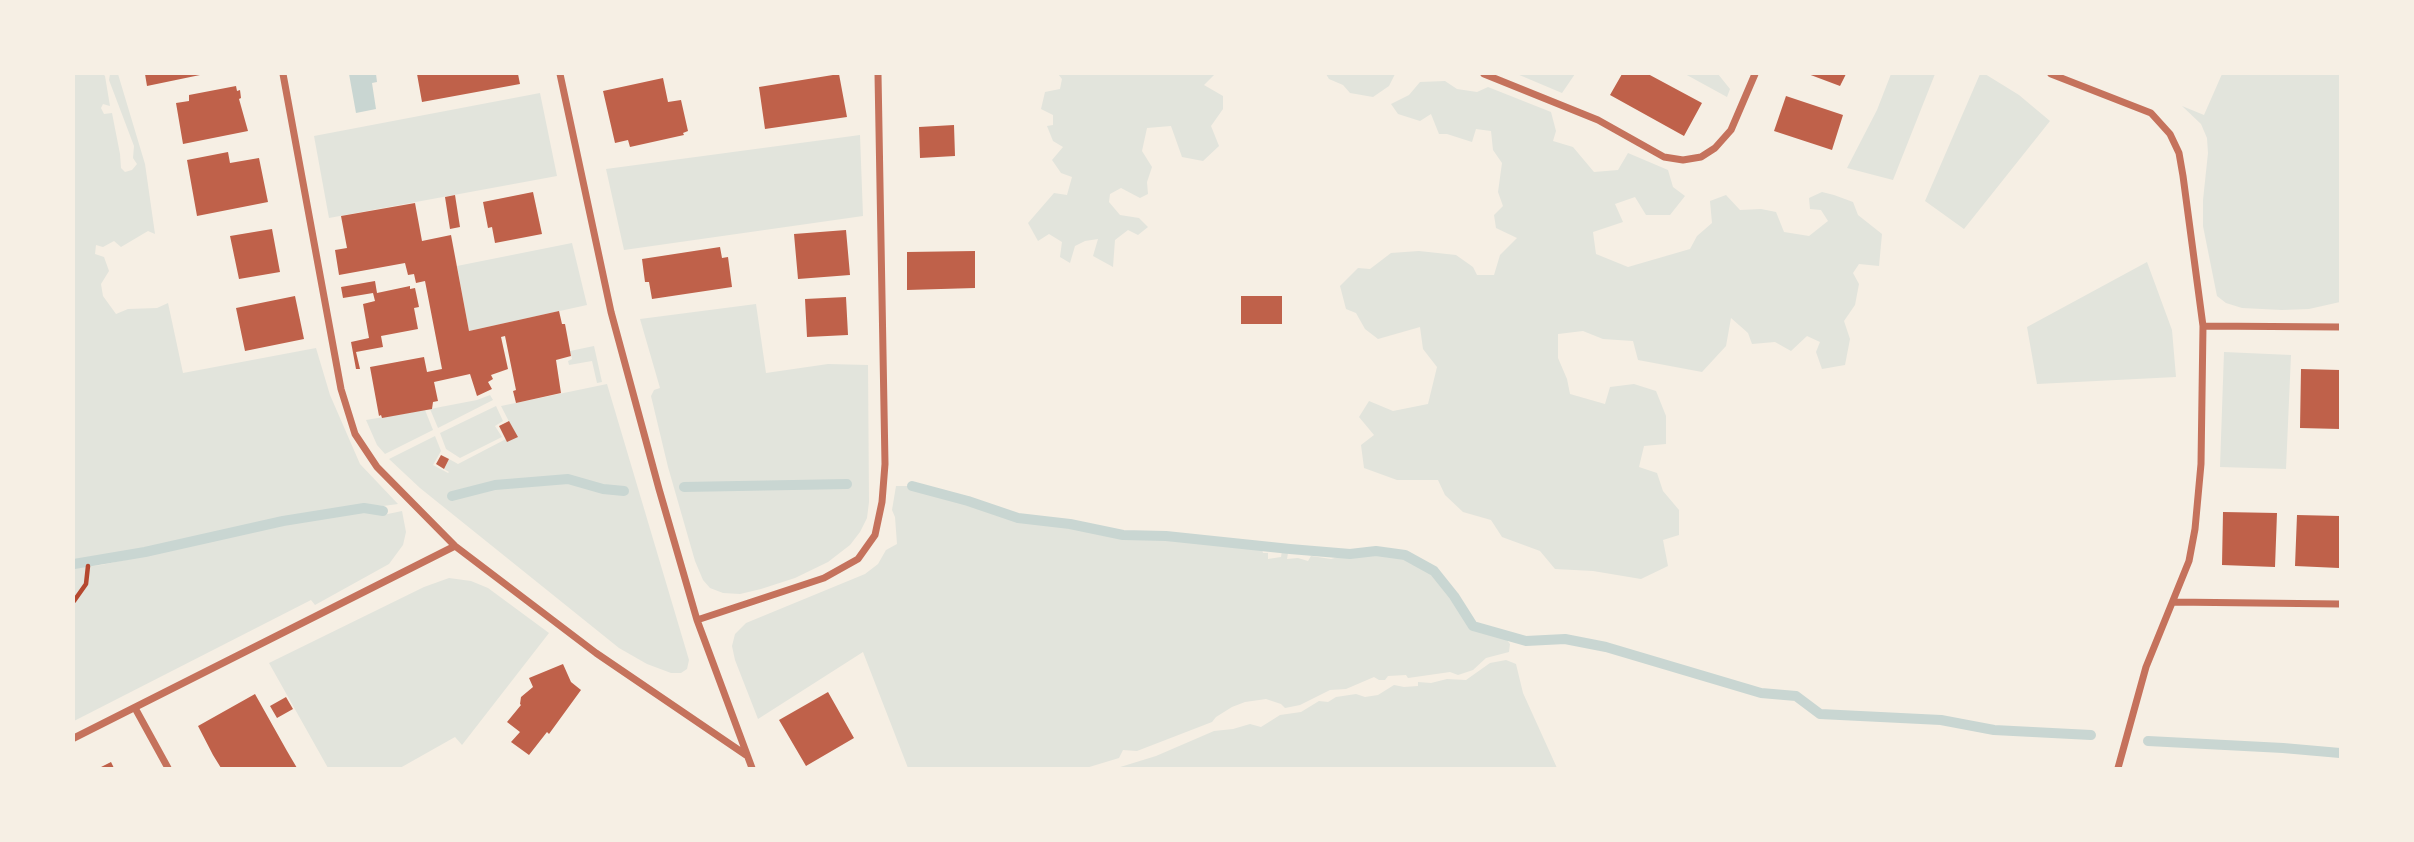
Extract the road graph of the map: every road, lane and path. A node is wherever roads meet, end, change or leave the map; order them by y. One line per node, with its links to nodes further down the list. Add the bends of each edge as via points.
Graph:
1 (283, 74): 9 (street, via 341,389 355,434 377,467)
2 (560, 74): 14 (street, via 611,312)
3 (878, 74): 14 (street, via 885,464 875,535 858,559 824,579)
4 (1484, 74): 5 (street, via 1598,120 1664,157 1683,160 1716,148 1731,130)
5 (1755, 74)
6 (2051, 74): 7 (street, via 2151,113 2170,134 2183,176)
7 (2203, 326): 8 (street); 12 (street, via 2195,529)
8 (2340, 327)
9 (455, 546): 15 (street); 17 (street, via 596,653)
10 (89, 566): 11 (path, via 86,584)
11 (74, 601)
12 (2173, 602): 13 (street); 20 (street, via 2146,667)
13 (2340, 604)
14 (697, 620): 17 (street)
15 (135, 708): 16 (street); 18 (street)
16 (74, 738)
17 (746, 755): 19 (street)
18 (168, 768)
19 (752, 768)
20 (2118, 768)

